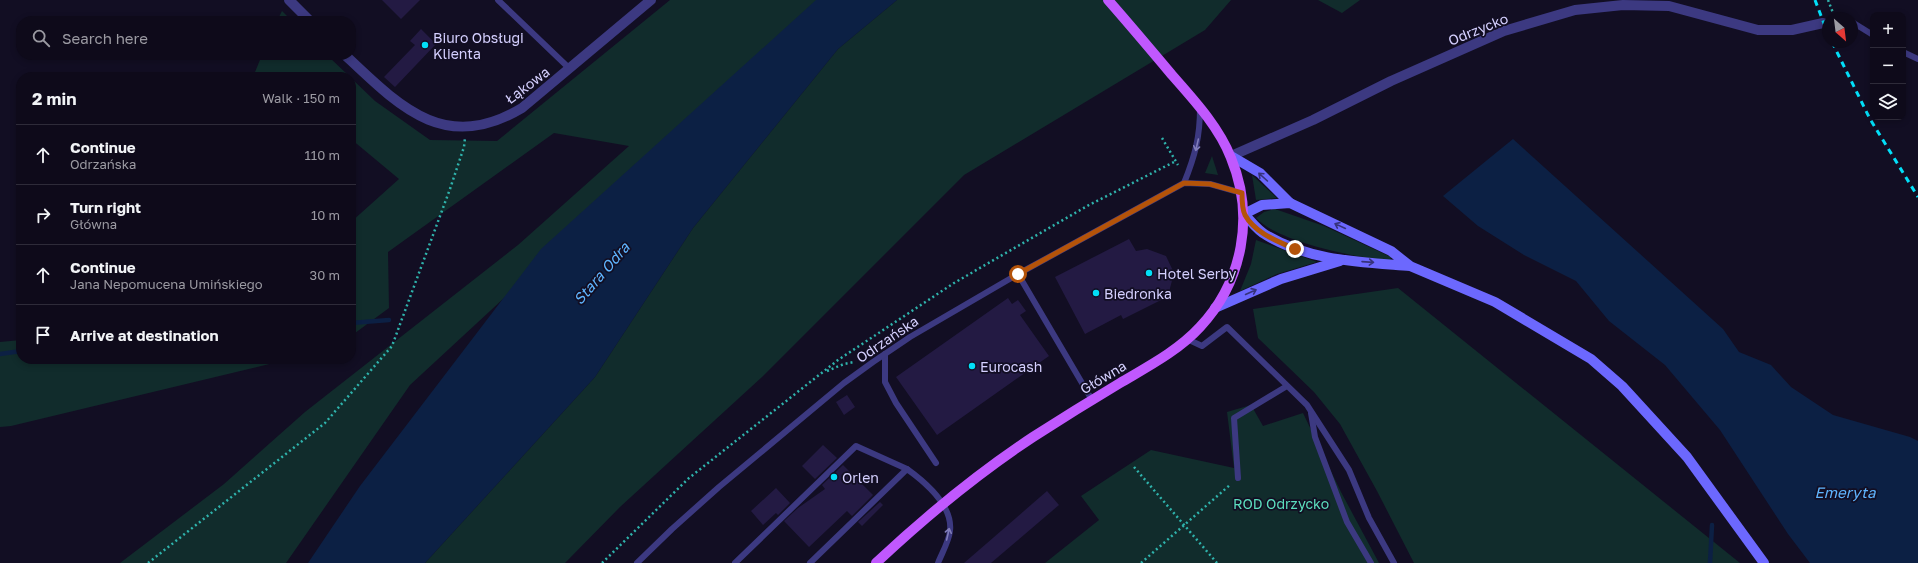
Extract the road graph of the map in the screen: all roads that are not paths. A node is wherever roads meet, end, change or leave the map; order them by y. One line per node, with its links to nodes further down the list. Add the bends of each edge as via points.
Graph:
1 (289, 0): 5 (street)
2 (498, 0): 12 (lane)
3 (651, 0): 12 (street, Łąkowa)
4 (1108, 0): 13 (main road, Główna)
5 (305, 16)
6 (1822, 24): 14 (street, Odrzycko, via 1792,30 1758,30 1669,6 1623,5 1575,10 1504,32 1391,81 1313,120)
7 (1858, 26): 8 (lane)
8 (1870, 33)
9 (1906, 53): 10 (lane)
10 (1918, 59)
11 (350, 60): 12 (street, Łąkowa, via 375,84 406,108 434,123 466,128 509,116)
12 (570, 69)
13 (1200, 106): 14 (main road, Główna); 15 (lane, one-way to 15, via 1198,146)
14 (1231, 156): 16 (main road, Główna); 17 (main road, one-way to 14, via 1260,173)
15 (1184, 183): 16 (lane, via 1210,184); 21 (lane, Odrzańska)
16 (1242, 193): 18 (main road, Główna)
17 (1290, 203): 18 (main road, via 1262,205); 20 (main road, one-way to 17, via 1391,251)
18 (1244, 214): 19 (main road, via 1256,227 1273,239 1295,249); 22 (main road, Główna, via 1238,262)
19 (1343, 260): 20 (main road, one-way to 20); 22 (main road, one-way to 19, via 1281,279)
20 (1410, 266): 39 (main road, via 1495,302 1591,359 1627,391 1686,457)
21 (1018, 274): 24 (lane, Odrzańska); 26 (lane)
22 (1215, 308): 23 (main road, Główna)
23 (1187, 339): 25 (lane, via 1202,346 1227,327); 26 (main road, Główna)
24 (885, 354): 28 (lane, via 885,382 900,410); 32 (lane, Odrzańska, via 844,382 725,482)
25 (1287, 386): 27 (lane); 30 (lane, via 1234,418)
26 (1092, 400): 31 (main road, Główna, via 994,464)
27 (1311, 410): 37 (lane, via 1315,437 1347,522); 38 (lane, via 1349,470 1369,518)
28 (936, 463)
29 (907, 469): 31 (lane, via 926,483); 33 (lane, via 856,446); 34 (lane)
30 (1238, 478)
31 (942, 504): 35 (main road, Główna); 36 (lane, one-way to 31, via 950,531 948,515)
32 (637, 563)
33 (735, 563)
34 (810, 563)
35 (876, 563)
36 (938, 563)
37 (1371, 563)
38 (1394, 563)
39 (1764, 563)

